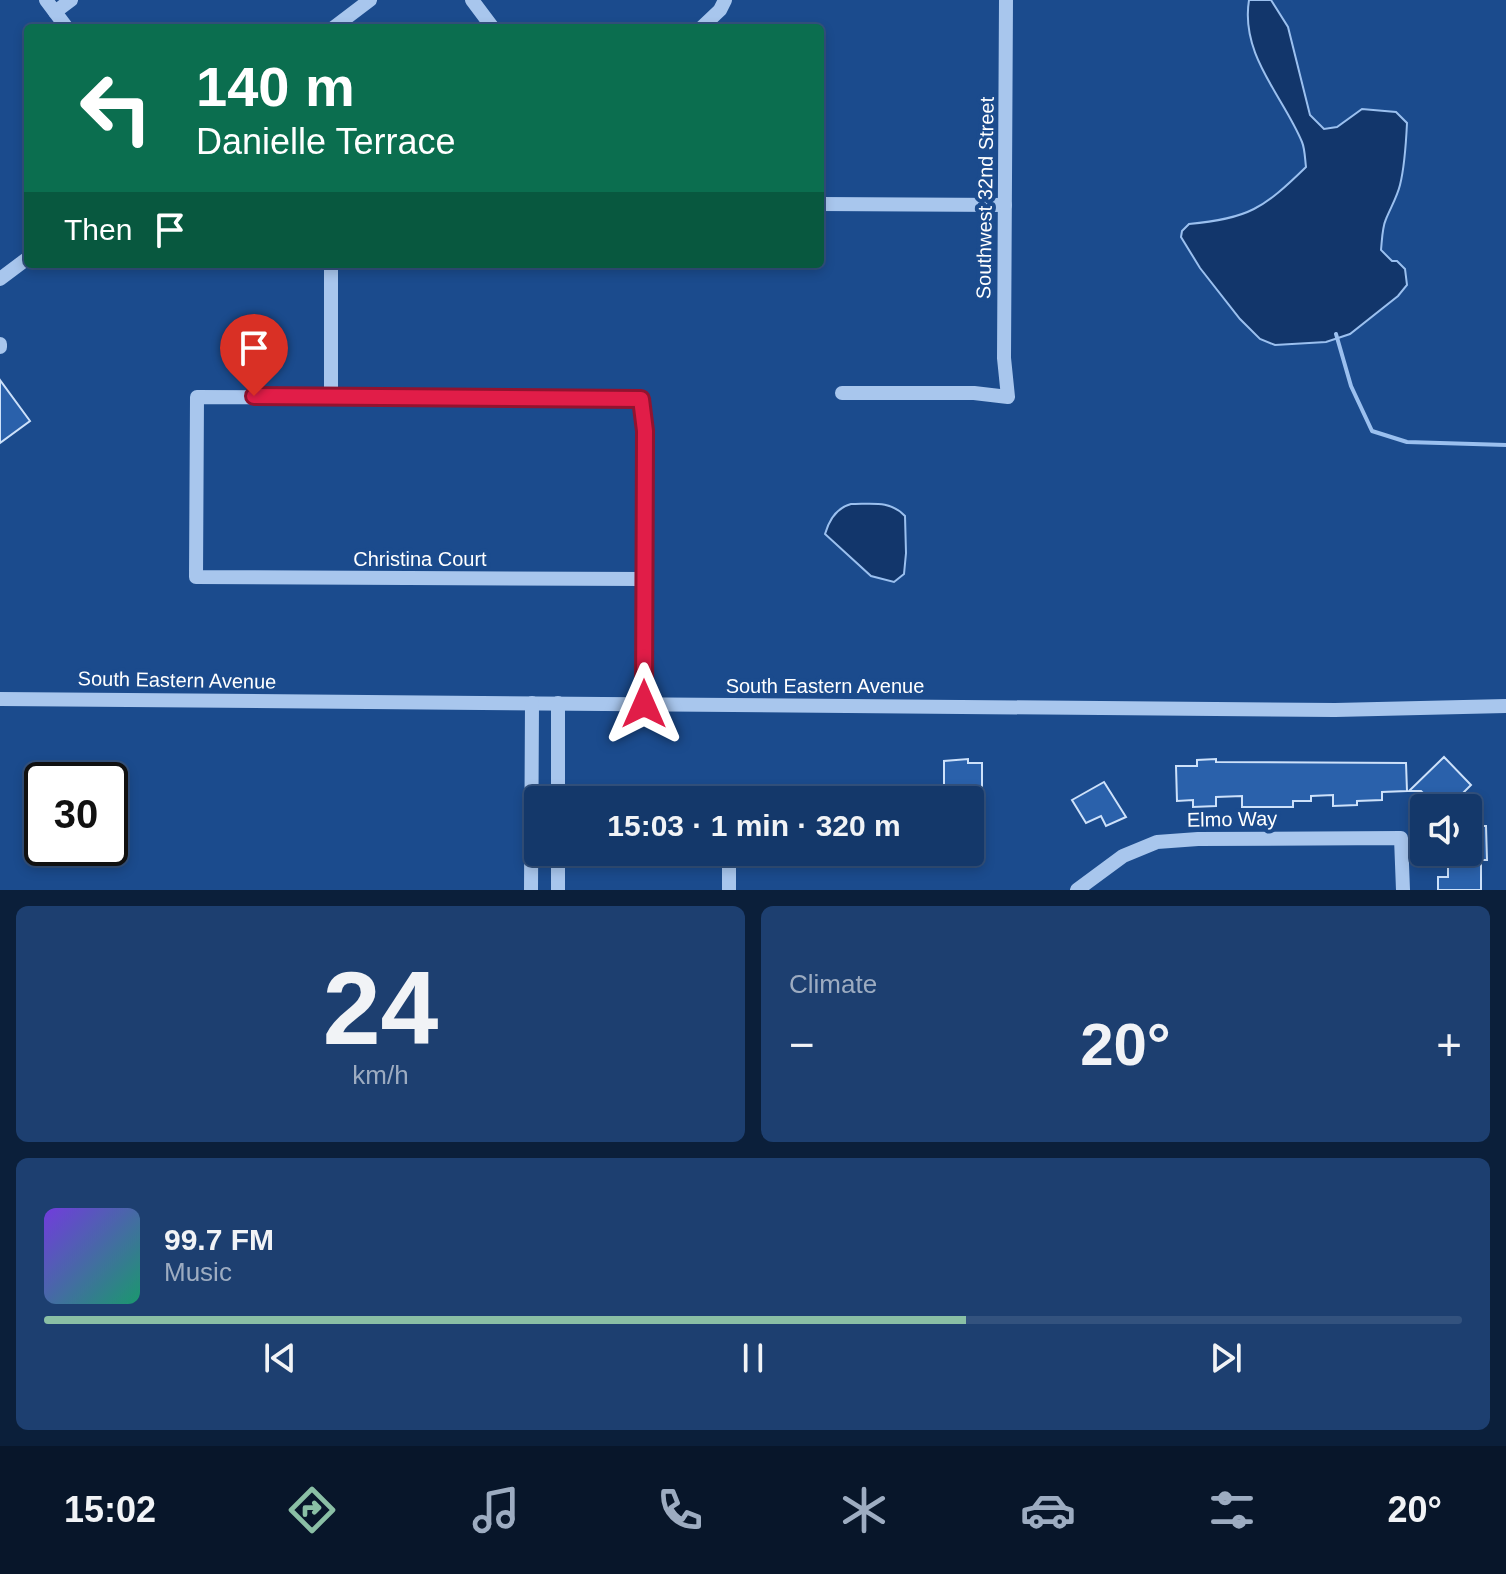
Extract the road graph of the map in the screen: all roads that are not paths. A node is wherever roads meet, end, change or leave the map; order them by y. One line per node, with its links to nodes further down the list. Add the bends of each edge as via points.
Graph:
1 (71, 0): 6 (street)
2 (370, 0): 8 (street)
3 (472, 0): 9 (street)
4 (725, 0): 10 (street)
5 (1006, 0): 12 (street, Southwest 32nd Street)
6 (50, 6): 7 (street)
7 (64, 24)
8 (338, 24)
9 (490, 24)
10 (705, 24)
11 (824, 204): 12 (street)
12 (1005, 205): 16 (street, Southwest 32nd Street, via 1008,397)
13 (24, 261): 15 (street)
14 (331, 268): 17 (street)
15 (0, 279)
16 (842, 393)
17 (331, 396): 18 (street, via 641,399); 18 (street, Christina Court, via 197,397 196,577)
18 (643, 579): 22 (street)
19 (0, 699): 20 (street, South Eastern Avenue)
20 (532, 703): 21 (street, South Eastern Avenue); 25 (street)
21 (558, 703): 22 (street, South Eastern Avenue); 24 (street)
22 (644, 704): 23 (street, South Eastern Avenue, via 1335,710)
23 (1506, 706)
24 (558, 775): 25 (street); 26 (street)
25 (532, 780): 29 (street)
26 (558, 786)
27 (558, 866): 30 (street)
28 (729, 866): 31 (street)
29 (531, 890)
30 (558, 890)
31 (729, 890)
32 (1077, 890): 33 (street, Elmo Way, via 1123,856 1157,842 1401,838)
33 (1403, 890)

